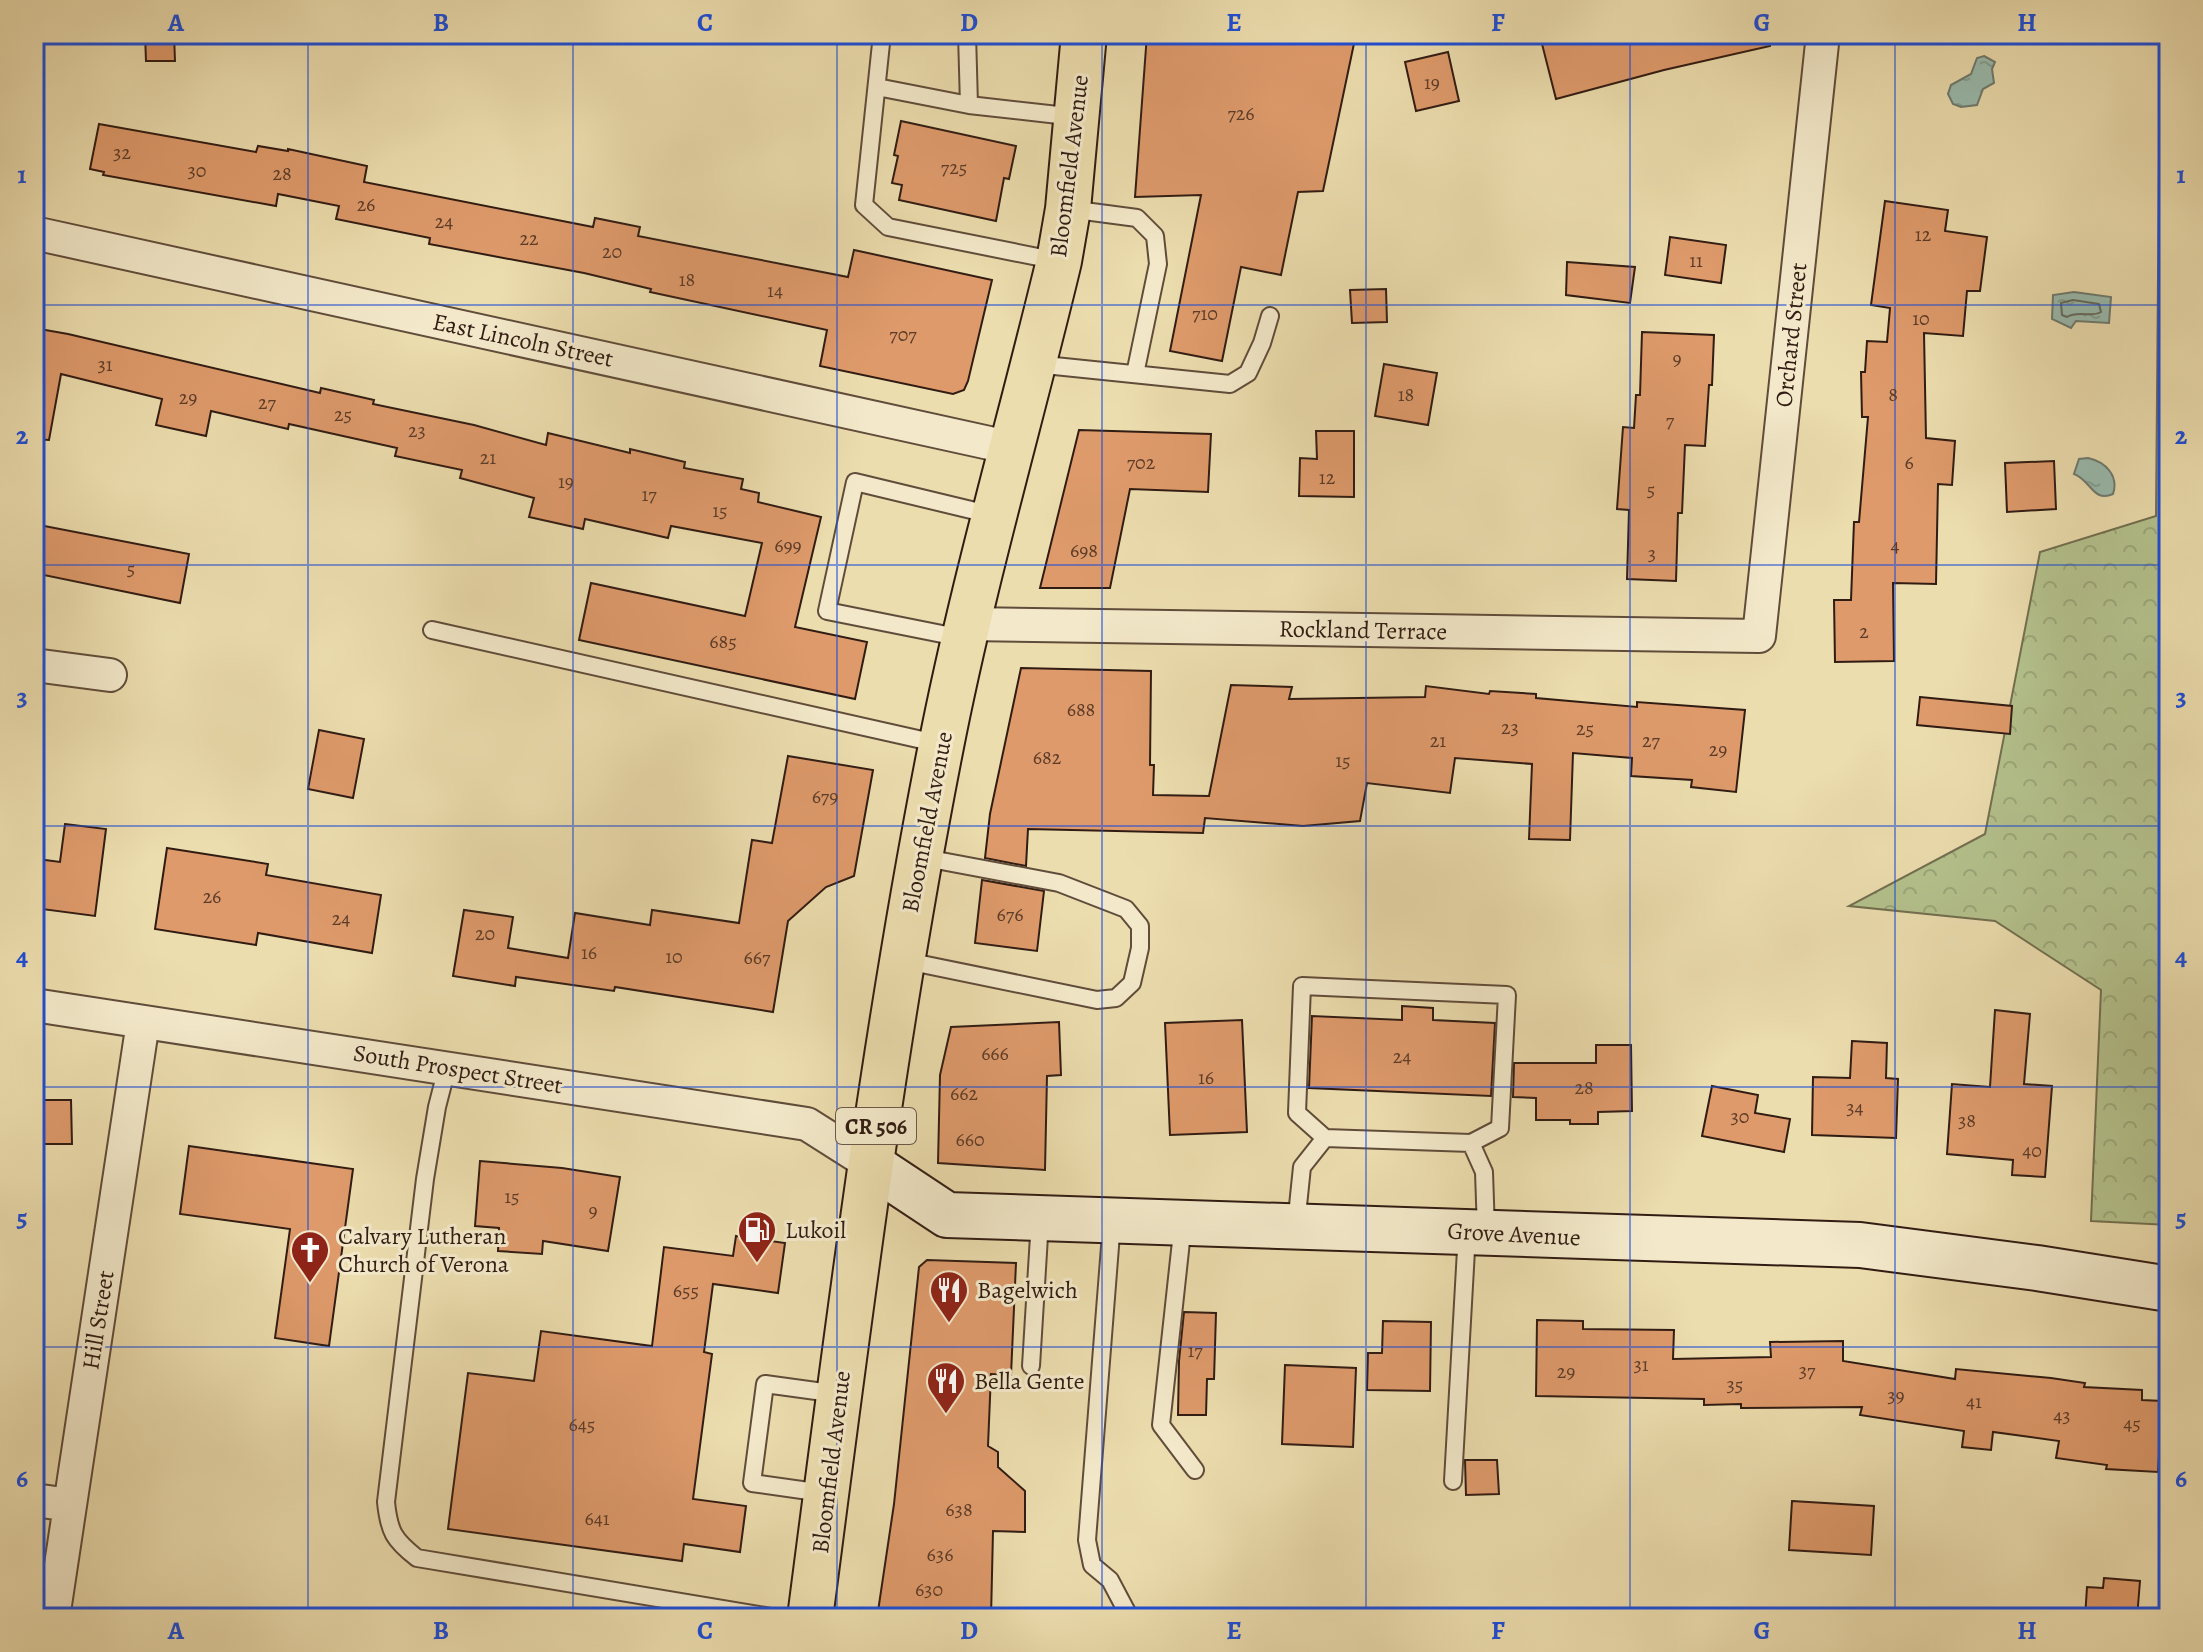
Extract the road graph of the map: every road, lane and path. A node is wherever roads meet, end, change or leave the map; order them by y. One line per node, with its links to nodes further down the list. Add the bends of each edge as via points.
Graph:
1 (882, 34): 5 (lane)
2 (967, 34): 6 (lane)
3 (1084, 34): 7 (main road, Bloomfield Avenue / CR 506)
4 (1823, 34): 18 (street, Orchard Street)
5 (877, 87): 6 (lane); 10 (lane, via 864,205 888,227)
6 (969, 105): 7 (lane)
7 (1077, 117): 8 (main road, Bloomfield Avenue / CR 506)
8 (1068, 209): 10 (main road, Bloomfield Avenue / CR 506); 13 (lane, via 1137,218 1155,236 1158,264)
9 (34, 233): 14 (street, East Lincoln Street)
10 (1059, 261): 12 (main road, Bloomfield Avenue / CR 506)
11 (1270, 316): 13 (lane, via 1248,373 1230,384)
12 (1034, 364): 13 (lane); 14 (main road, Bloomfield Avenue / CR 506)
13 (1135, 374)
14 (1012, 448): 15 (main road, Bloomfield Avenue / CR 506)
15 (994, 515): 17 (main road, Bloomfield Avenue / CR 506); 17 (lane, via 855,482 827,611)
16 (432, 630): 21 (lane)
17 (965, 631): 18 (street, Rockland Terrace); 21 (main road, Bloomfield Avenue / CR 506)
18 (1759, 636)
19 (34, 665): 20 (street)
20 (110, 675)
21 (941, 744): 22 (main road, Bloomfield Avenue / CR 506)
22 (919, 857): 23 (main road, Bloomfield Avenue / CR 506); 23 (lane, via 1059,883 1106,900 1126,909 1140,926 1140,948 1132,983 1116,998 1097,1000)
23 (901, 960): 29 (main road, Bloomfield Avenue / CR 506)
24 (34, 1005): 25 (street, South Prospect Street)
25 (143, 1022): 26 (street, South Prospect Street); 42 (street, Hill Street)
26 (447, 1068): 29 (street, South Prospect Street, via 807,1124); 45 (lane, via 425,1179 386,1502 389,1527 399,1544 417,1558)
27 (1325, 1138): 28 (lane); 28 (lane, via 1297,1113 1302,986 1507,995 1500,1128); 33 (lane, via 1302,1167)
28 (1471, 1143): 34 (lane, via 1484,1172)
29 (870, 1164): 30 (street, Grove Avenue, via 947,1215); 37 (main road, Bloomfield Avenue / CR 506)
30 (1040, 1218): 31 (street, Grove Avenue); 36 (lane)
31 (1112, 1220): 32 (street, Grove Avenue); 43 (lane, via 1087,1540 1092,1565 1110,1580)
32 (1183, 1221): 33 (street, Grove Avenue); 38 (lane, via 1161,1425)
33 (1296, 1226): 34 (street, Grove Avenue)
34 (1477, 1232): 35 (street, Grove Avenue, via 1860,1245); 39 (lane)
35 (2169, 1289)
36 (1031, 1366)
37 (840, 1394): 40 (main road, Bloomfield Avenue / CR 506); 40 (lane, via 765,1384 755,1455 752,1483)
38 (1195, 1470)
39 (1453, 1481)
40 (827, 1493): 46 (main road, Bloomfield Avenue / CR 506)
41 (34, 1500): 42 (street)
42 (70, 1505): 44 (street, Hill Street)
43 (1128, 1614)
44 (53, 1618)
45 (777, 1618)
46 (810, 1618)

